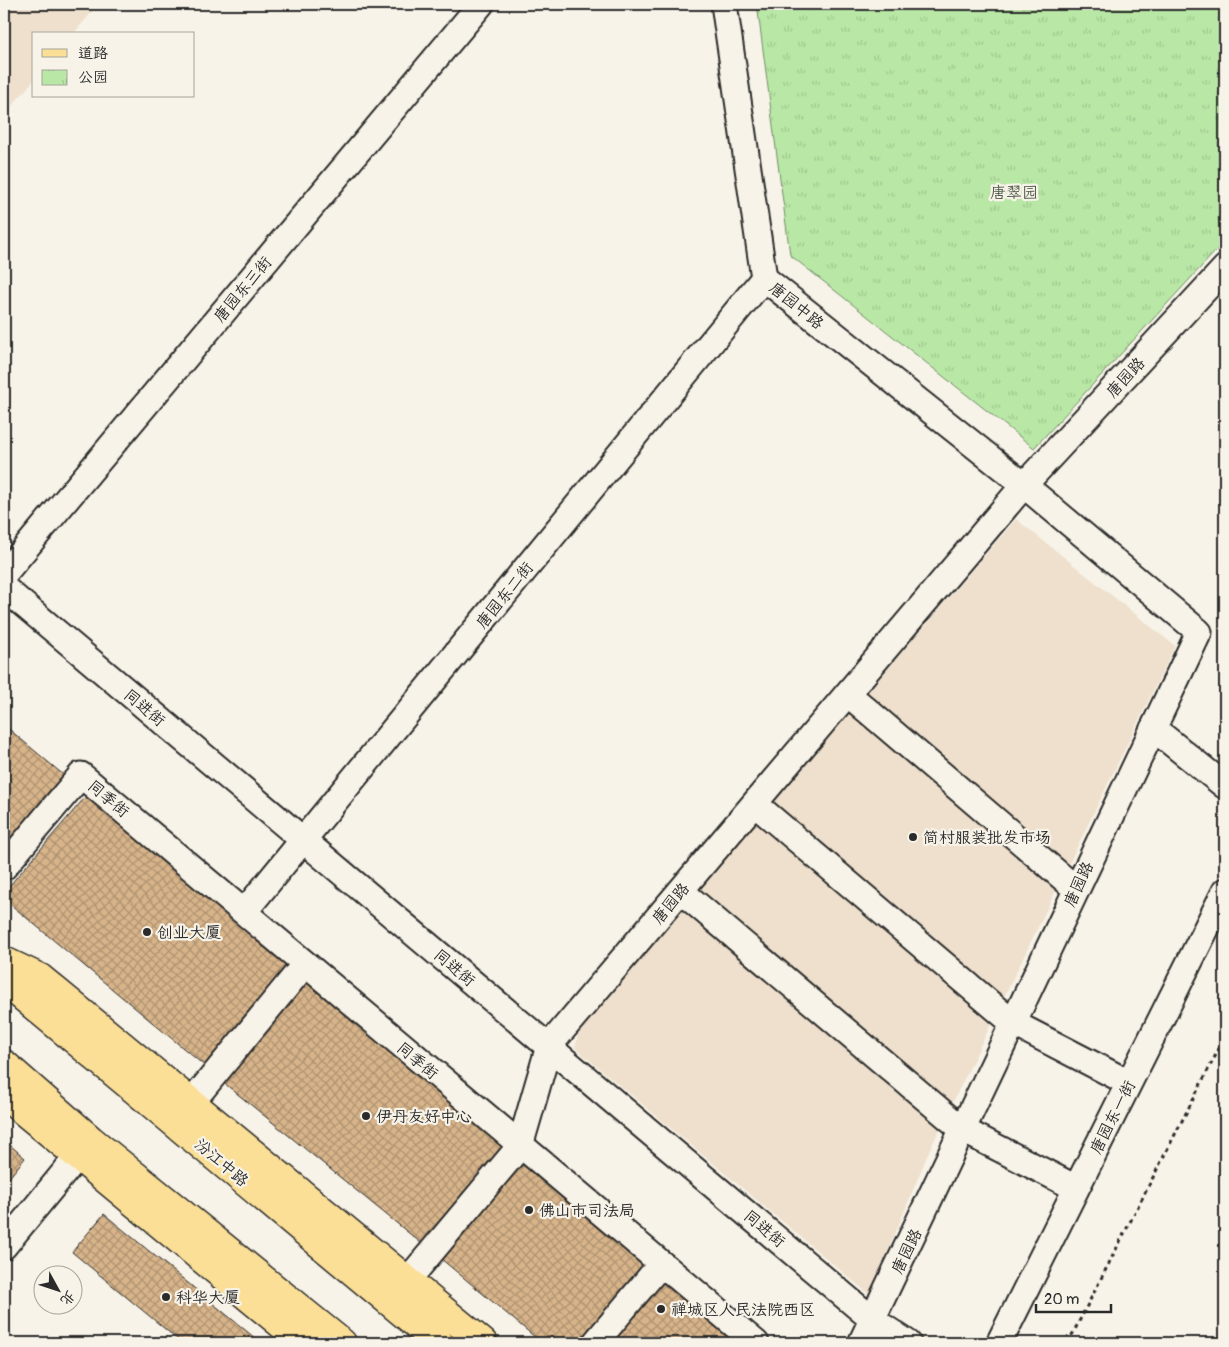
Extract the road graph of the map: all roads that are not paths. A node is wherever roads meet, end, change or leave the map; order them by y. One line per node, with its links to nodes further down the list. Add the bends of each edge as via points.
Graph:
1 (481, 4): 6 (street, 唐园东三街)
2 (724, 4): 4 (street, 唐园中路)
3 (1225, 268): 5 (street, 唐园路)
4 (764, 278): 5 (street, 唐园中路); 12 (street, 唐园东二街)
5 (1024, 485): 8 (street, 唐园路); 9 (street, 唐园路, via 1199,632)
6 (4, 574)
7 (4, 588): 12 (street, 同进街)
8 (848, 694): 11 (street, 唐园路); 14 (street)
9 (1153, 728): 10 (street); 14 (street, 唐园路)
10 (1225, 786)
11 (755, 804): 15 (street, 唐园路); 21 (street)
12 (304, 840): 17 (street, 唐园东二街); 22 (street, 同进街)
13 (4, 867): 17 (street, 同季街, via 81,775)
14 (1076, 889): 21 (street, 唐园路)
15 (681, 891): 22 (street, 唐园路); 27 (street)
16 (1225, 891): 24 (street, 唐园东一街)
17 (244, 912): 19 (street, 同季街)
18 (4, 961): 26 (main road, via 40,978)
19 (305, 964): 26 (street); 28 (street, 同季街)
20 (4, 981): 37 (main road, 汾江中路)
21 (1013, 1023): 24 (street); 27 (street, 唐园路)
22 (549, 1046): 28 (street); 34 (street, 同进街)
23 (4, 1064): 36 (main road, via 91,1140)
24 (1129, 1083): 30 (street, 唐园东一街)
25 (4, 1095): 29 (main road)
26 (191, 1103): 33 (main road)
27 (963, 1130): 30 (street); 34 (street, 唐园路)
28 (520, 1146): 32 (street, 同季街); 33 (street)
29 (77, 1157): 31 (street); 35 (main road)
30 (1076, 1188): 43 (street, 唐园东一街)
31 (4, 1246)
32 (661, 1264): 39 (street); 40 (street, 同季街)
33 (408, 1281): 38 (main road)
34 (873, 1320): 41 (street, 唐园路); 42 (street, 同进街)
35 (304, 1343)
36 (342, 1343)
37 (439, 1343)
38 (483, 1343)
39 (595, 1343)
40 (756, 1343)
41 (861, 1343)
42 (908, 1343)
43 (999, 1343)

